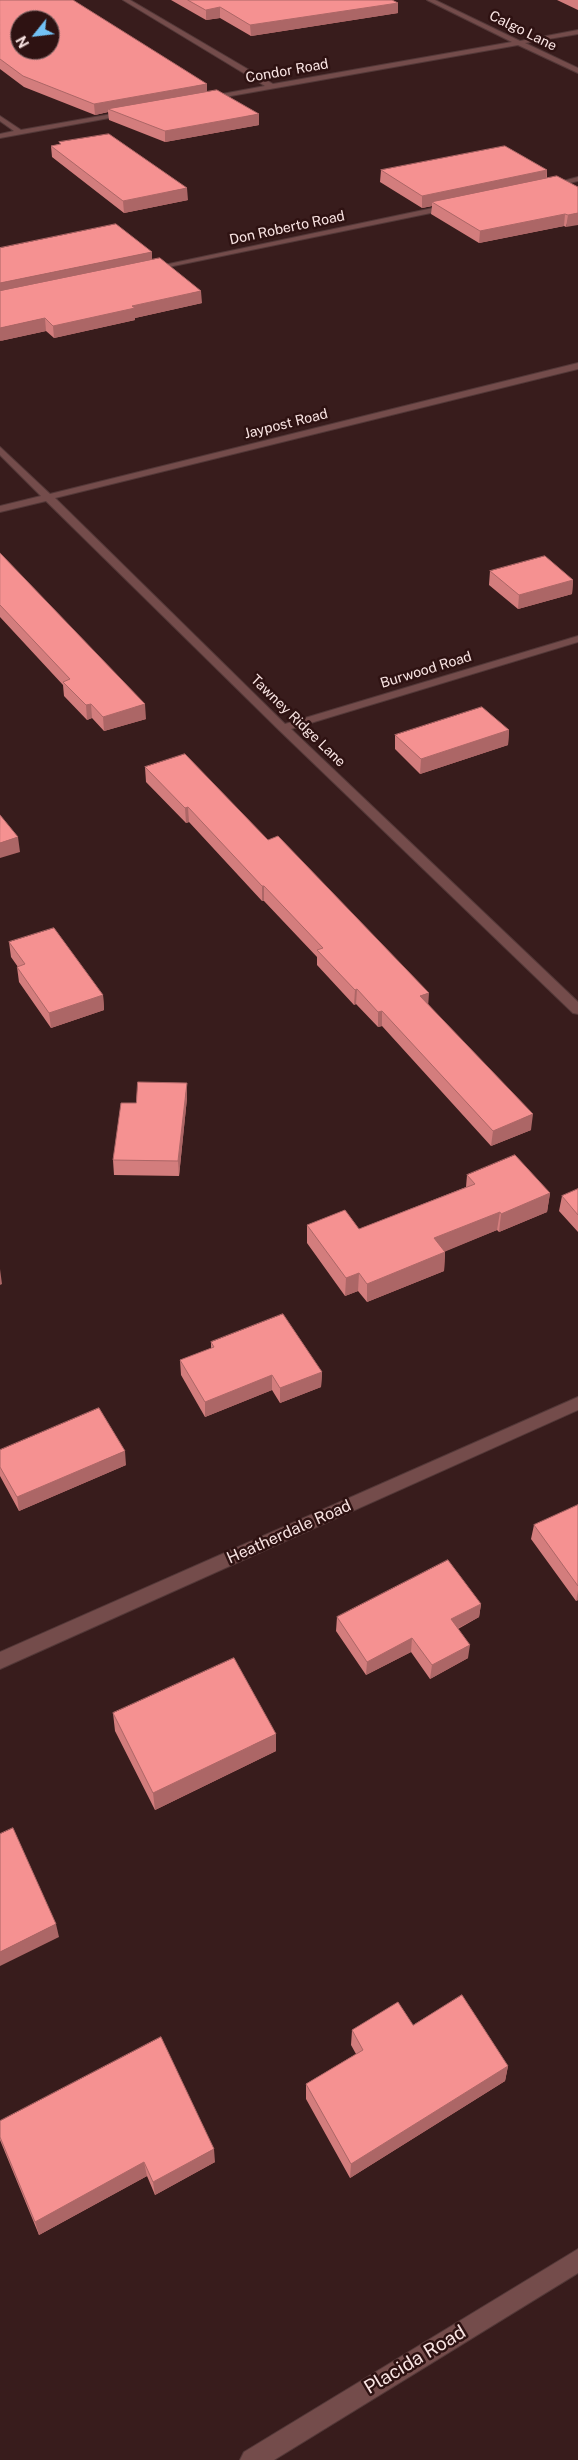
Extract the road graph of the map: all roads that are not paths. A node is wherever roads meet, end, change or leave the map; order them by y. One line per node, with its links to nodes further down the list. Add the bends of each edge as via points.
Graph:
1 (126, 0): 6 (street)
2 (430, 0): 4 (street, Calgo Lane)
3 (578, 32): 4 (street, Condor Road)
4 (518, 43): 5 (street, Calgo Lane); 6 (street, Condor Road)
5 (578, 71)
6 (272, 87): 7 (street, Condor Road)
7 (204, 99)
8 (136, 111): 10 (street)
9 (0, 118): 10 (street)
10 (19, 132): 11 (street)
11 (0, 136)
12 (578, 179): 13 (street)
13 (539, 188)
14 (462, 204): 15 (street, Don Roberto Road)
15 (136, 272)
16 (578, 366): 18 (street, Jaypost Road)
17 (0, 450): 18 (street, Tawney Ridge Lane)
18 (48, 497): 19 (street, Jaypost Road); 21 (street, Tawney Ridge Lane)
19 (0, 509)
20 (578, 639): 21 (street, Burwood Road)
21 (283, 728): 22 (street, Tawney Ridge Lane)
22 (578, 1010)
23 (578, 1402): 24 (street, Heatherdale Road)
24 (0, 1662)
25 (578, 2260): 26 (street, Placida Road)
26 (252, 2460)

